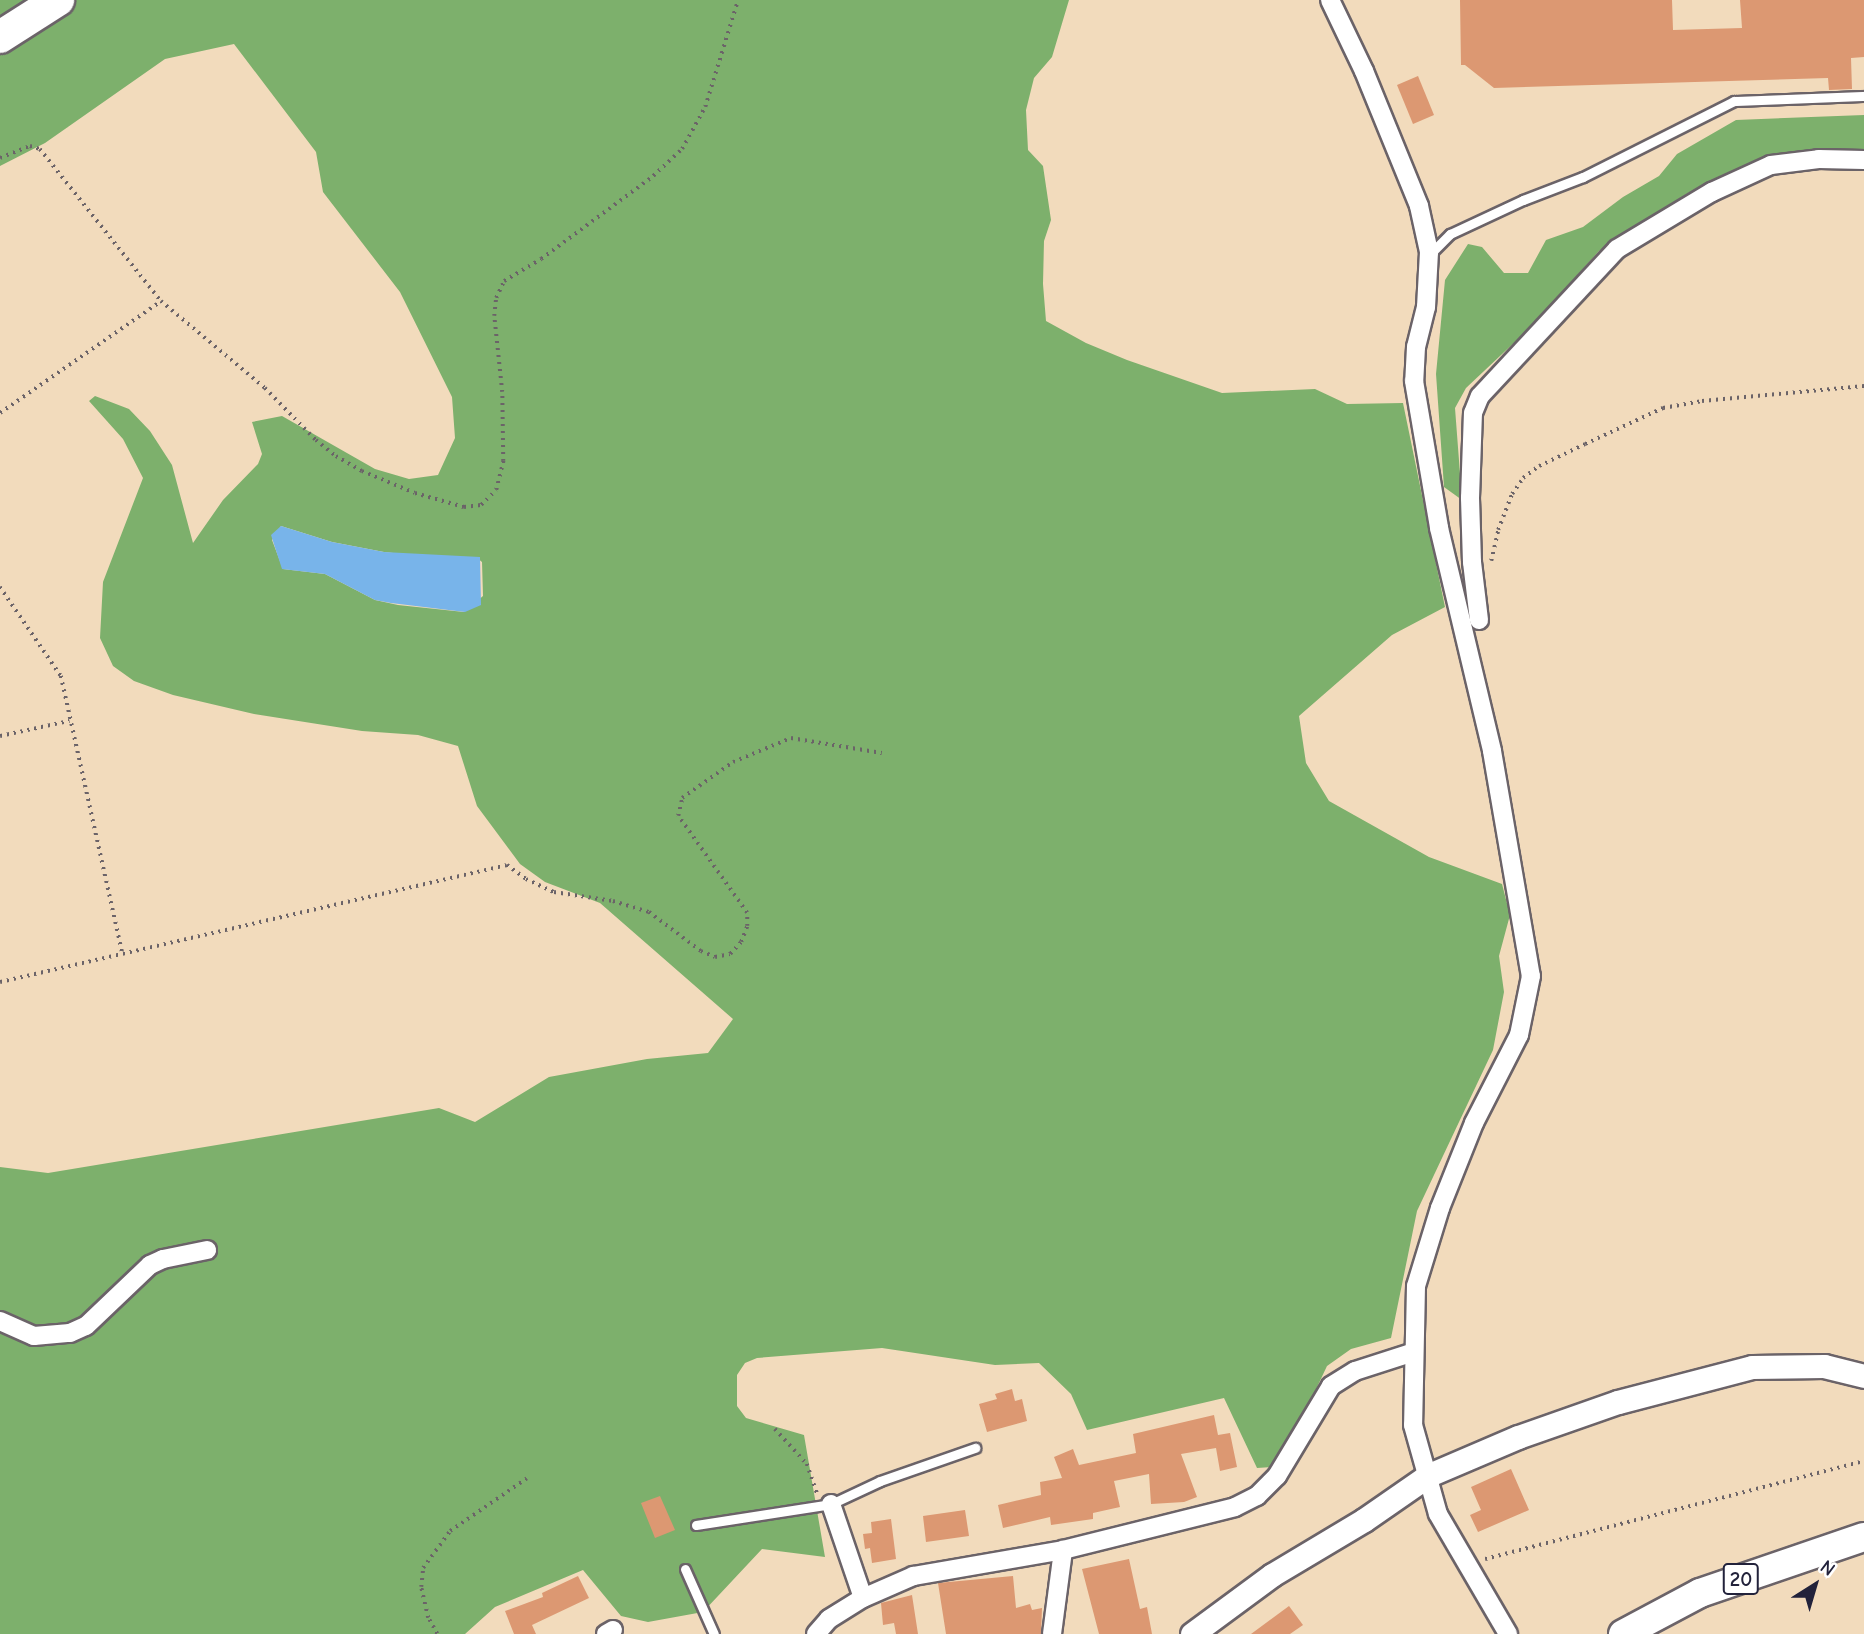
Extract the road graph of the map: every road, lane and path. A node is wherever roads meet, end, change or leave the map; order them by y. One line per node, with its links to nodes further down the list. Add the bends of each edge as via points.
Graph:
1 (58, 0): 4 (highway)
2 (738, 0): 9 (path, via 705,107 682,149 653,176 504,281 494,316 503,461 496,490 481,505 464,507 415,493 337,456)
3 (1330, 0): 8 (street, via 1419,206)
4 (0, 37)
5 (1864, 96): 8 (lane, via 1734,101 1583,177 1450,234)
6 (0, 158): 9 (path, via 30,146 40,149)
7 (1864, 160): 14 (street, via 1819,159 1771,166 1712,192 1617,249 1480,396 1472,413 1470,498)
8 (1428, 256): 22 (street, via 1426,307 1414,381 1419,421 1439,528 1492,751 1531,975 1519,1035 1474,1123 1440,1208 1416,1286)
9 (161, 301): 11 (path)
10 (1864, 386): 12 (path, via 1663,408 1550,460 1523,478 1512,494)
11 (0, 413)
12 (1490, 568)
13 (0, 587): 15 (path, via 61,676)
14 (1479, 620)
15 (69, 721): 16 (path); 18 (path)
16 (0, 736)
17 (882, 753): 18 (path, via 791,738 733,762 682,798 678,816 747,913 741,942 730,954 715,957 701,951 649,912 554,892 507,865)
18 (122, 952): 19 (path)
19 (0, 982)
20 (207, 1250): 21 (street, via 150,1265 86,1326 70,1333 34,1336)
21 (0, 1321)
22 (1414, 1352): 27 (street, via 1413,1425); 32 (street, via 1355,1371 1331,1386 1277,1476 1257,1496 1236,1507)
23 (1864, 1376): 27 (street, via 1824,1367 1752,1367 1618,1402)
24 (775, 1429): 29 (path, via 807,1464)
25 (975, 1448): 29 (lane)
26 (1864, 1461): 33 (path)
27 (1429, 1475): 33 (street, via 1438,1514); 40 (street, via 1272,1575)
28 (527, 1478): 36 (path, via 450,1531 423,1568 421,1587)
29 (825, 1505): 30 (lane); 35 (street)
30 (696, 1525)
31 (1864, 1537): 42 (main road, 20, via 1700,1593)
32 (1063, 1550): 35 (street, via 913,1576); 39 (street)
33 (1466, 1564): 41 (street)
34 (685, 1569): 37 (lane)
35 (863, 1598): 38 (street, via 829,1619)
36 (437, 1634)
37 (714, 1634)
38 (816, 1634)
39 (1052, 1634)
40 (1192, 1634)
41 (1508, 1634)
42 (1623, 1634)

